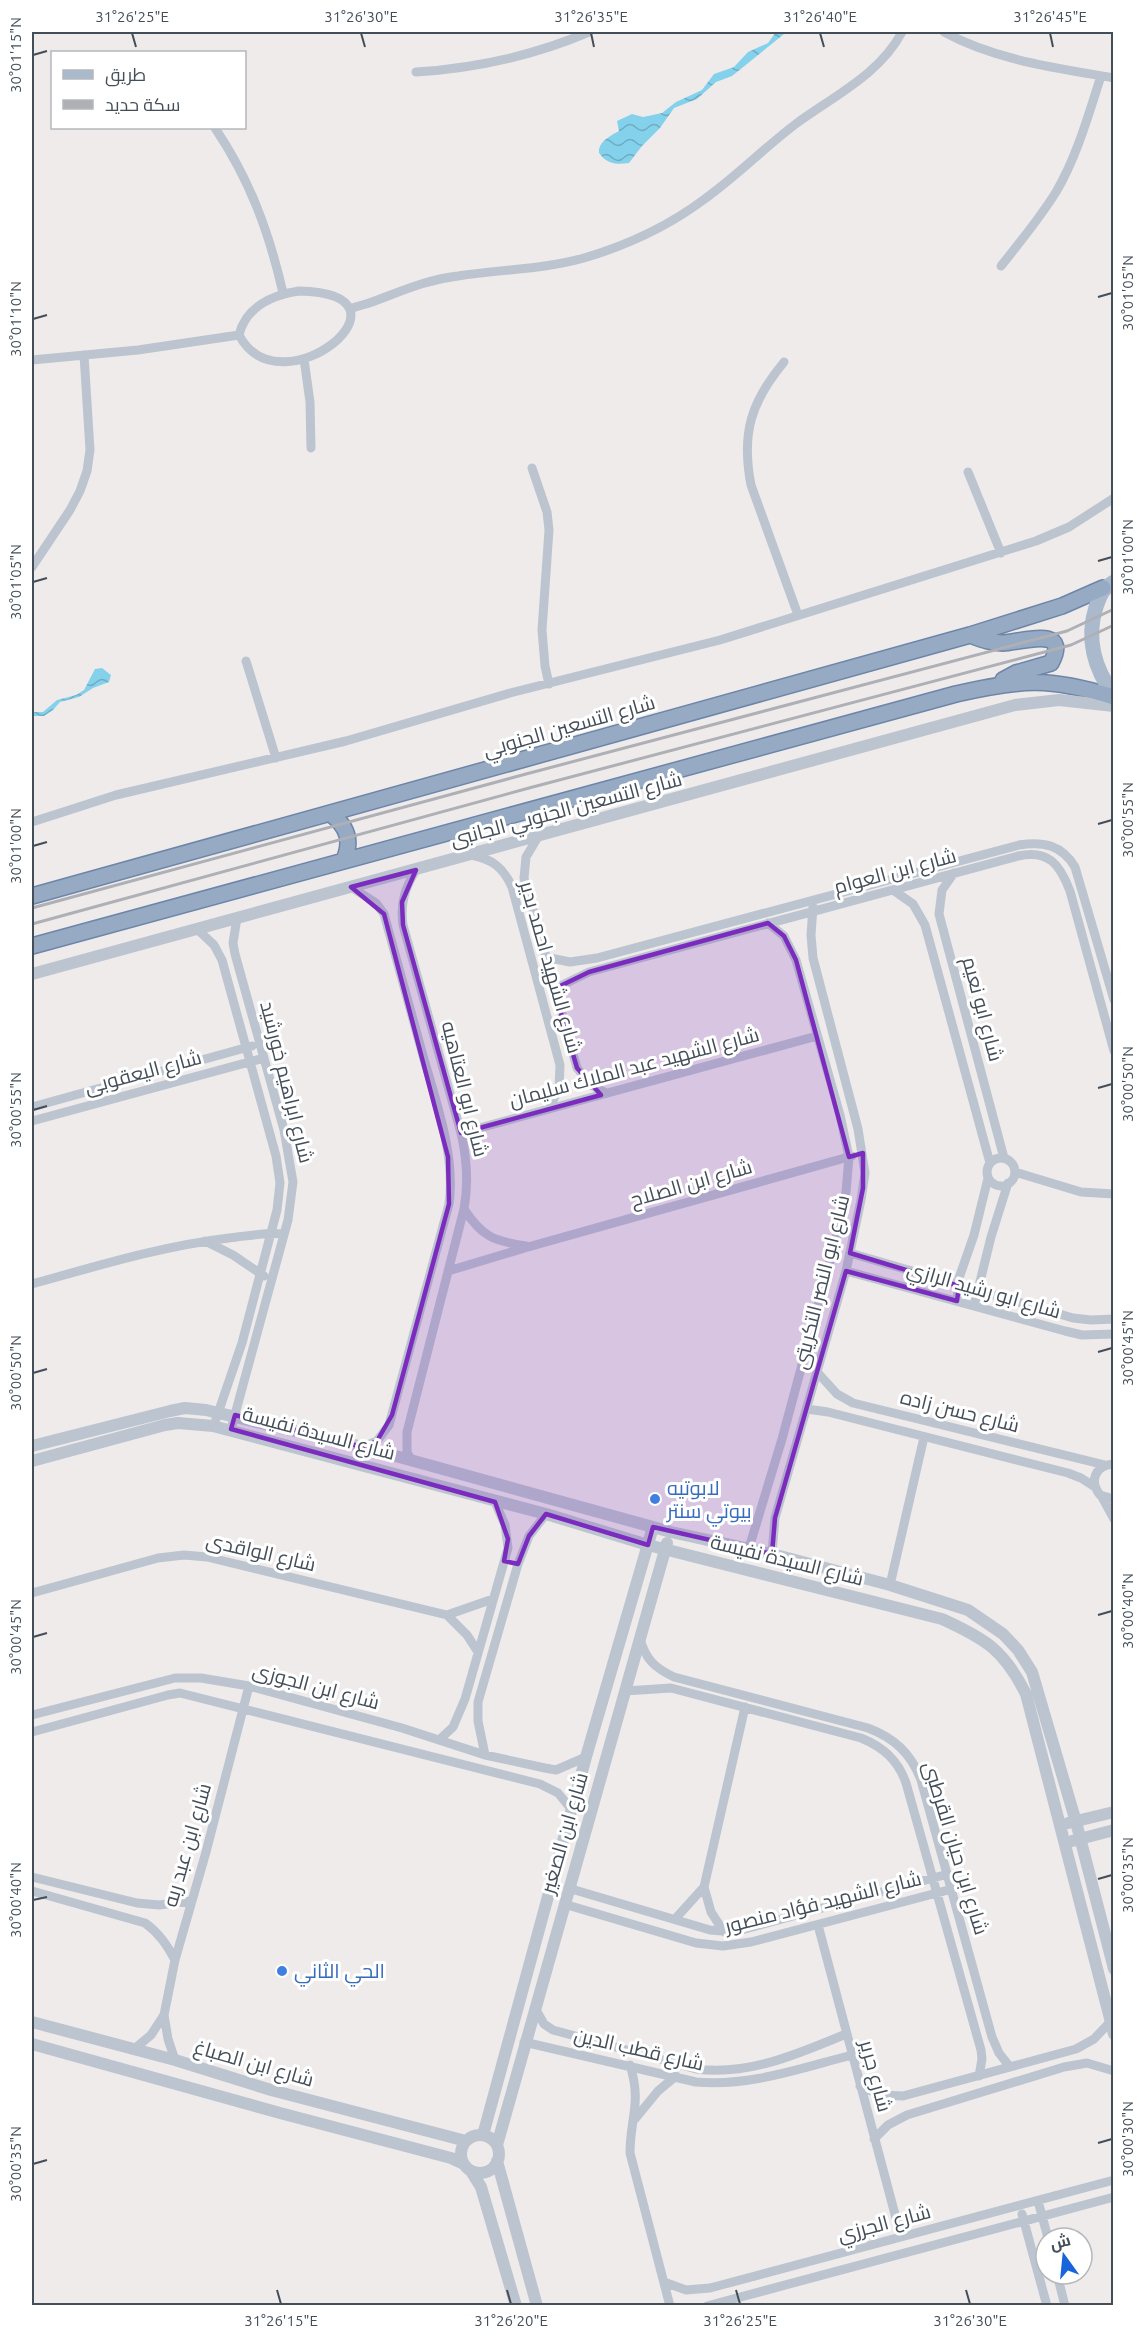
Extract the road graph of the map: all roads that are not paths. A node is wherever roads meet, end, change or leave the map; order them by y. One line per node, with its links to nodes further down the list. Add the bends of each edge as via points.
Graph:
1 (589, 32): 4 (street)
2 (902, 32): 11 (street, via 869,73 772,142 707,198 662,227 583,258 429,281)
3 (944, 32): 6 (street, via 990,52)
4 (573, 35): 5 (street, via 551,48 501,62)
5 (416, 72)
6 (1101, 76): 7 (street); 9 (street, via 1069,167 1041,215)
7 (1113, 78)
8 (216, 129): 10 (street, via 250,187)
9 (1001, 266)
10 (283, 293): 11 (street, via 330,294); 12 (street, via 251,311)
11 (350, 309): 14 (street, via 349,326 339,339)
12 (239, 335): 13 (street); 14 (street, via 244,346 260,356 280,361)
13 (84, 355): 15 (street); 22 (street, via 90,450 87,471 70,510)
14 (304, 359): 17 (street)
15 (32, 360)
16 (784, 362): 24 (street, via 757,402 747,453 750,485)
17 (311, 448)
18 (532, 468): 27 (street, via 549,530 542,630)
19 (968, 472): 21 (street)
20 (1113, 498): 21 (street, via 1069,527)
21 (1001, 553): 24 (street)
22 (32, 567)
23 (1108, 585): 25 (highway, شارع التسعين الجنوبي, via 1062,606); 29 (main road, via 1092,621 1091,642 1100,675)
24 (798, 615): 27 (street, via 720,640)
25 (970, 635): 28 (highway, via 1003,643 1048,638 1054,645 1056,655 1051,663 1016,673); 32 (highway, شارع التسعين الجنوبي)
26 (246, 661): 31 (street)
27 (549, 684): 31 (street)
28 (998, 685): 29 (highway, via 1060,683); 36 (highway)
29 (1113, 696)
30 (1113, 706): 34 (street, شارع التسعين الجنوبي الجانبى, via 1059,700 1015,705)
31 (276, 758): 33 (street, via 116,795)
32 (331, 814): 36 (highway, via 346,829 349,840); 41 (highway, شارع التسعين الجنوبي)
33 (32, 822)
34 (538, 837): 35 (street, شارع التسعين الجنوبي الجانبى); 48 (street, شارع الشهيد احمد بدير, via 526,856 524,878)
35 (471, 855): 37 (street, شارع التسعين الجنوبي الجانبى); 62 (street, شارع الشهيد احمد بدير, via 498,865 512,887 560,1065 559,1088)
36 (344, 860): 47 (highway)
37 (416, 870): 39 (street, شارع التسعين الجنوبي الجانبى); 64 (street, شارع ابو العتاهيه, via 402,902 403,925)
38 (954, 873): 40 (street, شارع ابن العوام); 50 (street, شارع ابن العوام, via 1028,854 1048,858 1063,872); 67 (street, شارع ابو نعيم, via 942,890 939,914)
39 (351, 887): 44 (street, شارع التسعين الجنوبي الجانبى); 100 (street, شارع ابو العتاهيه, via 376,903 384,914 433,1090 452,1180 449,1204 389,1425 377,1441)
40 (893, 890): 43 (street, شارع ابن العوام); 68 (street, شارع ابو نعيم, via 914,904 925,925)
41 (32, 896)
42 (811, 901): 43 (street); 48 (street, شارع ابن العوام, via 597,958 570,962); 49 (street, شارع ابن العوام, via 1019,844 1048,844 1064,852 1075,867)
43 (814, 911): 45 (street, شارع ابن العوام); 65 (street, شارع ابو النصر التكريتى, via 813,958)
44 (237, 918): 46 (street, شارع التسعين الجنوبي الجانبى); 55 (street, شارع ابراهيم خورشيد, via 233,944)
45 (768, 923): 52 (street, شارع ابن العوام, via 589,972); 54 (street, شارع ابو النصر التكريتى, via 784,936 793,952)
46 (197, 929): 51 (street, شارع التسعين الجنوبي الجانبى); 56 (street, شارع ابراهيم خورشيد, via 220,952)
47 (32, 946)
48 (545, 957): 52 (street, شارع الشهيد احمد بدير)
49 (1104, 966): 50 (street); 53 (street, شارع ابن العوام)
50 (1092, 969): 57 (street, شارع ابن العوام)
51 (32, 974)
52 (554, 989): 60 (street, شارع الشهيد احمد بدير, via 577,1068 591,1085)
53 (1113, 1000)
54 (817, 1036): 60 (street, شارع الشهيد عبد الملاك سليمان); 66 (street, شارع ابو النصر التكريتى)
55 (260, 1043): 56 (street, شارع اليعقوبى); 58 (street, شارع ابراهيم خورشيد)
56 (246, 1047): 59 (street, شارع ابراهيم خورشيد); 61 (street, شارع اليعقوبى)
57 (1113, 1051)
58 (264, 1058): 59 (street, شارع اليعقوبى); 71 (street, شارع ابراهيم خورشيد, via 286,1138)
59 (250, 1062): 63 (street, شارع اليعقوبى); 72 (street, شارع ابراهيم خورشيد)
60 (606, 1093): 62 (street, شارع الشهيد عبد الملاك سليمان)
61 (32, 1107)
62 (549, 1109): 64 (street, شارع الشهيد عبد الملاك سليمان)
63 (32, 1121)
64 (461, 1133): 75 (street, شارع ابو العتاهيه, via 467,1167)
65 (863, 1154): 66 (street, شارع ابن الصلاح); 80 (street, شارع ابو النصر التكريتى, via 865,1173)
66 (849, 1157): 79 (street, شارع ابن الصلاح); 113 (street, شارع ابو النصر التكريتى, via 837,1235)
67 (1004, 1158): 68 (street); 69 (street, via 1012,1163)
68 (990, 1162): 70 (street)
69 (1015, 1172): 73 (street); 74 (street, via 1081,1192)
70 (988, 1178): 73 (street, via 997,1185); 86 (street)
71 (293, 1182): 72 (street); 77 (street, شارع ابراهيم خورشيد)
72 (280, 1183): 76 (street, شارع ابراهيم خورشيد)
73 (1008, 1184): 87 (street)
74 (1113, 1194)
75 (464, 1209): 79 (street, شارع ابن الصلاح, via 488,1237); 81 (street, شارع ابو العتاهيه)
76 (271, 1233): 77 (street); 78 (street); 83 (street, شارع ابراهيم خورشيد)
77 (284, 1234): 84 (street, شارع ابراهيم خورشيد)
78 (205, 1241): 83 (street); 85 (street, via 148,1252)
79 (528, 1246): 81 (street, شارع ابن الصلاح)
80 (850, 1253): 82 (street, شارع ابو النصر التكريتى); 86 (street, شارع ابو رشيد الرازي)
81 (448, 1271): 101 (street, شارع ابو العتاهيه, via 407,1432)
82 (846, 1271): 88 (street, شارع ابو رشيد الرازي); 92 (street, شارع ابو النصر التكريتى)
83 (261, 1274): 84 (street); 94 (street, شارع ابراهيم خورشيد)
84 (270, 1280): 95 (street, شارع ابراهيم خورشيد)
85 (32, 1284)
86 (959, 1286): 87 (street, شارع ابو رشيد الرازي); 88 (street)
87 (979, 1289): 89 (street); 90 (street, شارع ابو رشيد الرازي, via 1073,1318)
88 (957, 1301): 89 (street, شارع ابو رشيد الرازي)
89 (974, 1306): 91 (street, شارع ابو رشيد الرازي, via 1082,1335)
90 (1113, 1319)
91 (1113, 1334)
92 (817, 1372): 93 (street, شارع ابو النصر التكريتى); 103 (street, شارع حسن زاده, via 853,1403)
93 (807, 1409): 98 (street, شارع حسن زاده); 115 (street, شارع ابو النصر التكريتى, via 775,1518)
94 (219, 1412): 95 (street, شارع السيدة نفيسة); 96 (street, شارع ابراهيم خورشيد); 99 (street, شارع السيدة نفيسة, via 177,1410)
95 (234, 1415): 97 (street, شارع ابراهيم خورشيد); 100 (street, شارع السيدة نفيسة)
96 (213, 1426): 97 (street, شارع السيدة نفيسة); 102 (street, شارع السيدة نفيسة, via 165,1425)
97 (231, 1430): 107 (street, شارع السيدة نفيسة)
98 (924, 1437): 104 (street, شارع حسن زاده, via 1068,1473); 118 (street)
99 (32, 1446)
100 (363, 1447): 101 (street, شارع السيدة نفيسة)
101 (411, 1460): 110 (street, شارع السيدة نفيسة)
102 (32, 1461)
103 (1109, 1465): 104 (street, via 1095,1474)
104 (1095, 1487): 105 (street)
105 (1102, 1497): 106 (street); 109 (street)
106 (1113, 1499)
107 (495, 1502): 108 (street, شارع السيدة نفيسة); 116 (street, via 508,1539)
108 (546, 1514): 112 (street, شارع السيدة نفيسة); 117 (street, via 529,1536)
109 (1113, 1519)
110 (653, 1527): 111 (street, شارع السيدة نفيسة); 112 (street, شارع ابن الصغير)
111 (671, 1532): 113 (street, شارع السيدة نفيسة); 114 (street, شارع ابن الصغير)
112 (648, 1545): 114 (street, شارع السيدة نفيسة); 136 (street, شارع ابن الصغير)
113 (749, 1548): 115 (street, شارع السيدة نفيسة)
114 (666, 1549): 122 (street, شارع ابن الصغير); 140 (street, شارع السيدة نفيسة, via 942,1619 986,1641 1015,1671 1026,1694)
115 (772, 1554): 118 (street, شارع السيدة نفيسة)
116 (504, 1561): 117 (street); 120 (street)
117 (518, 1564): 129 (street)
118 (890, 1585): 139 (street, شارع السيدة نفيسة, via 968,1610 1018,1650 1032,1672)
119 (32, 1593): 121 (street, شارع الواقدى, via 158,1558 192,1555)
120 (493, 1599): 121 (street); 123 (street)
121 (447, 1615): 123 (street)
122 (640, 1639): 124 (street, شارع ابن حيان القرطبى, via 650,1661); 127 (street, شارع ابن الصغير)
123 (478, 1652): 128 (street)
124 (674, 1677): 126 (street); 144 (street, شارع ابن حيان القرطبى, via 868,1728 894,1741 917,1768)
125 (249, 1686): 131 (street, شارع ابن عبد ربه); 132 (street, شارع ابن الجوزى, via 175,1678); 134 (street, شارع ابن الجوزى)
126 (671, 1688): 127 (street, شارع ابن حيان القرطبى); 130 (street, شارع ابن حيان القرطبى)
127 (625, 1691): 148 (street, شارع ابن الصغير)
128 (465, 1698): 129 (street); 134 (street, via 453,1727)
129 (478, 1702): 135 (street)
130 (745, 1707): 146 (street, شارع ابن حيان القرطبى, via 861,1738 884,1750 902,1773); 147 (street)
131 (243, 1708): 133 (street, شارع ابن الجوزى, via 180,1693); 137 (street, شارع ابن الجوزى, via 540,1784 558,1793); 152 (street, شارع ابن عبد ربه)
132 (32, 1715)
133 (32, 1732)
134 (439, 1740): 135 (street, شارع ابن الجوزى)
135 (485, 1755): 136 (street, شارع ابن الجوزى, via 556,1770)
136 (586, 1757): 137 (street, شارع ابن الصغير)
137 (572, 1810): 179 (street, شارع ابن الصغير)
138 (1113, 1812): 139 (street)
139 (1076, 1822): 140 (street); 142 (street, شارع السيدة نفيسة)
140 (1061, 1824): 143 (street, شارع السيدة نفيسة)
141 (1113, 1830): 142 (street)
142 (1080, 1839): 143 (street); 159 (street, شارع السيدة نفيسة)
143 (1065, 1843): 165 (street, شارع السيدة نفيسة)
144 (948, 1874): 146 (street, شارع الشهيد فؤاد منصور); 149 (street, شارع ابن حيان القرطبى)
145 (32, 1877): 152 (street, via 137,1903)
146 (933, 1878): 151 (street, شارع ابن حيان القرطبى); 157 (street, شارع الشهيد فؤاد منصور, via 744,1930)
147 (704, 1887): 154 (street); 157 (street, via 711,1912)
148 (568, 1888): 153 (street, شارع ابن الصغير); 154 (street, شارع الشهيد فؤاد منصور)
149 (952, 1889): 151 (street, شارع الشهيد فؤاد منصور); 173 (street, شارع ابن حيان القرطبى, via 992,2037)
150 (32, 1891): 160 (street, via 145,1923 167,1944)
151 (937, 1893): 156 (street, شارع الشهيد فؤاد منصور); 176 (street, شارع ابن حيان القرطبى, via 981,2050)
152 (190, 1901): 160 (street, شارع ابن عبد ربه)
153 (564, 1904): 158 (street, شارع الشهيد فؤاد منصور); 162 (street, شارع ابن الصغير)
154 (675, 1919): 155 (street, شارع الشهيد فؤاد منصور)
155 (689, 1924): 157 (street, شارع الشهيد فؤاد منصور); 158 (street)
156 (818, 1924): 158 (street, شارع الشهيد فؤاد منصور, via 737,1945 708,1946); 166 (street, شارع جرير)
157 (724, 1932)
158 (684, 1940)
159 (1111, 1951): 161 (street, شارع السيدة نفيسة)
160 (174, 1960): 163 (street, شارع ابن عبد ربه)
161 (1113, 1969)
162 (535, 2006): 166 (street, شارع قطب الدين, via 538,2016 552,2030 711,2071 741,2069 797,2054); 167 (street, شارع ابن الصغير)
163 (164, 2015): 169 (street, شارع ابن عبد ربه, via 151,2035); 171 (street, شارع ابن عبد ربه)
164 (32, 2022): 169 (street, شارع ابن الصباغ)
165 (1112, 2028): 173 (street, via 1085,2045)
166 (846, 2034): 170 (street, شارع جرير)
167 (524, 2042): 172 (street, شارع قطب الدين); 182 (street, شارع ابن الصغير)
168 (32, 2044): 184 (street, شارع ابن الصباغ, via 451,2158)
169 (132, 2050): 171 (street, شارع ابن الصباغ)
170 (852, 2055): 175 (street, شارع قطب الدين, via 736,2083 696,2082); 177 (street, شارع جرير)
171 (175, 2060): 181 (street, شارع ابن الصباغ, via 271,2090)
172 (630, 2066): 175 (street, شارع قطب الدين); 178 (street, via 637,2097)
173 (1010, 2067): 176 (street)
174 (1113, 2071): 180 (street, via 1088,2063 1064,2067 907,2115 888,2125)
175 (676, 2076): 178 (street)
176 (979, 2076): 177 (street, via 903,2096 881,2095)
177 (860, 2086): 180 (street, شارع جرير)
178 (635, 2119): 193 (street, via 630,2138 633,2168)
179 (483, 2135): 181 (street); 182 (street)
180 (874, 2139): 192 (street, شارع جرير)
181 (466, 2141): 184 (street, via 461,2150)
182 (497, 2145): 183 (street)
183 (497, 2161): 184 (street, via 483,2172); 196 (street)
184 (467, 2167): 195 (street, via 481,2187)
185 (1113, 2180): 187 (street, شارع الجرزي)
186 (1113, 2197): 189 (street, شارع الجرزي)
187 (1038, 2201): 188 (street, شارع الجرزي); 189 (street)
188 (1020, 2206): 190 (street); 192 (street, شارع الجرزي)
189 (1042, 2215): 190 (street, شارع الجرزي); 191 (street)
190 (1024, 2220): 198 (street, شارع الجرزي); 199 (street)
191 (1045, 2226)
192 (901, 2237): 193 (street, شارع الجرزي, via 710,2288 686,2290)
193 (664, 2282): 197 (street)
194 (1060, 2286): 200 (street)
195 (516, 2306)
196 (537, 2306)
197 (670, 2306)
198 (707, 2306)
199 (1047, 2306)
200 (1065, 2306)

